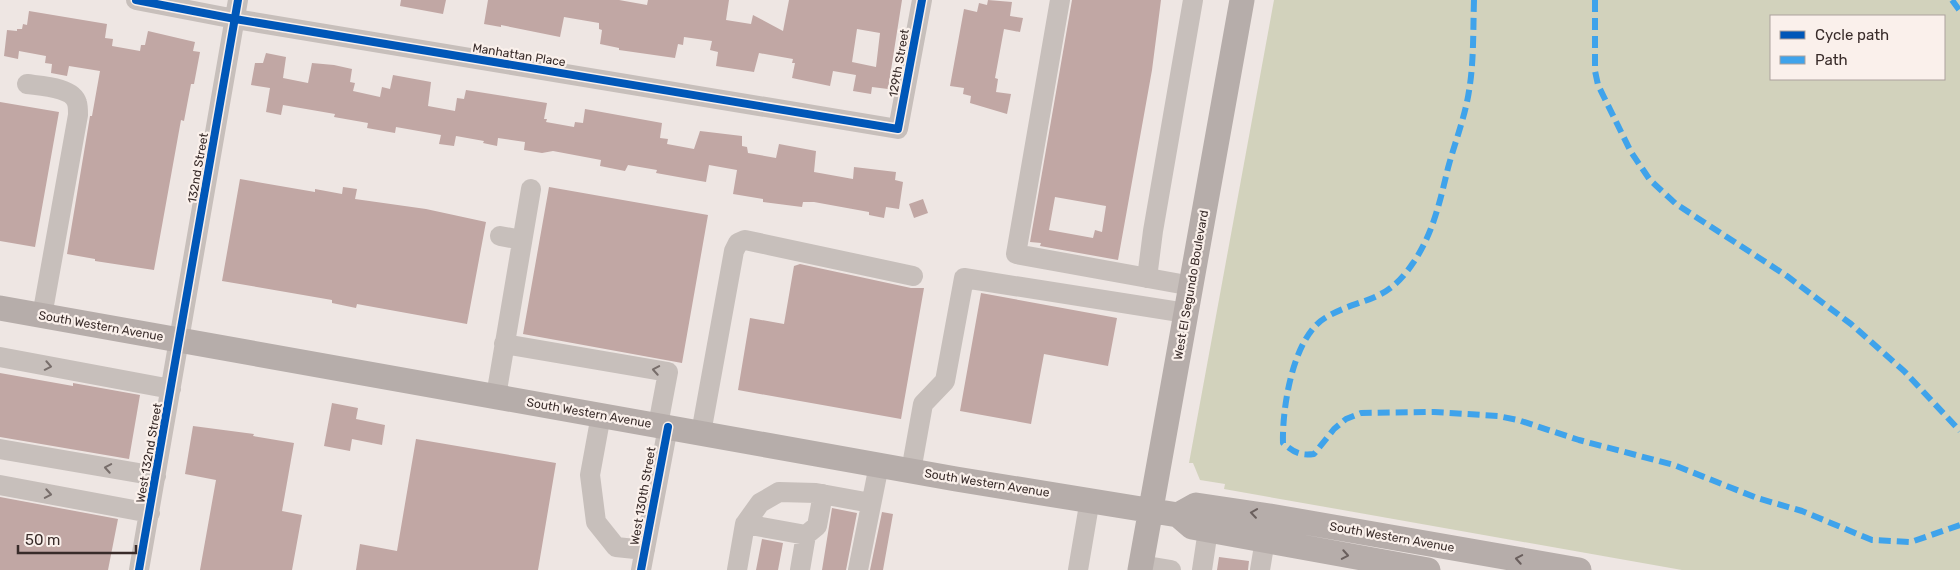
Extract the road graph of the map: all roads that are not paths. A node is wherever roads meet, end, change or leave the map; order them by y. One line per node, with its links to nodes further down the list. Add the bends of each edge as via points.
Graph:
1 (136, 0): 6 (street, Manhattan Place)
2 (922, 0): 8 (street, 129th Street)
3 (1060, 0): 13 (street, via 1016,254)
4 (1194, 0): 13 (street)
5 (1242, 0): 14 (main road, West El Segundo Boulevard)
6 (236, 9): 8 (street, Manhattan Place); 18 (street, 132nd Street)
7 (27, 84): 17 (street, via 58,89 71,94 78,102)
8 (898, 129)
9 (531, 189): 11 (street)
10 (500, 236): 11 (street)
11 (522, 240): 19 (street)
12 (913, 276): 25 (street, via 745,240 738,243)
13 (1147, 278): 14 (street)
14 (1192, 286): 16 (main road, West El Segundo Boulevard)
15 (0, 308): 17 (main road, South Western Avenue)
16 (1186, 312): 28 (street, via 964,278 945,381 924,404); 34 (main road, West El Segundo Boulevard)
17 (42, 316): 18 (main road, South Western Avenue)
18 (180, 340): 21 (street, West 132nd Street); 22 (main road, South Western Avenue)
19 (504, 344): 22 (street); 24 (street, West 130th Street, one-way to 19, via 668,372)
20 (0, 356): 21 (street, one-way to 21)
21 (171, 389): 29 (street, West 132nd Street)
22 (496, 396): 23 (main road, South Western Avenue)
23 (601, 415): 24 (main road, South Western Avenue); 42 (street, via 590,475 596,522 616,548)
24 (663, 426): 25 (main road, South Western Avenue); 42 (street, West 130th Street)
25 (702, 433): 27 (main road, South Western Avenue)
26 (0, 449): 29 (street, one-way to 26)
27 (879, 465): 28 (main road, South Western Avenue); 33 (street)
28 (911, 471): 32 (main road, South Western Avenue)
29 (156, 476): 35 (street, West 132nd Street)
30 (0, 486): 35 (street, one-way to 35)
31 (823, 494): 33 (street); 37 (street, via 779,492 760,503); 39 (street, via 817,526)
32 (1090, 500): 34 (main road, South Western Avenue); 50 (street)
33 (871, 503): 49 (street)
34 (1150, 511): 36 (main road, South Western Avenue); 43 (main road, West El Segundo Boulevard)
35 (150, 512): 45 (street, West 132nd Street)
36 (1178, 515): 38 (main road, South Western Avenue, via 1192,527); 40 (main road, South Western Avenue, one-way to 36, via 1196,506)
37 (745, 524): 39 (street); 47 (street)
38 (1208, 530): 41 (main road, South Western Avenue); 52 (street)
39 (806, 535): 48 (street)
40 (1398, 537): 44 (street); 55 (main road, South Western Avenue, one-way to 40)
41 (1266, 540): 44 (main road, South Western Avenue, one-way to 44); 53 (street)
42 (645, 550): 46 (street, West 130th Street)
43 (1140, 567): 51 (street)
44 (1392, 567): 54 (main road, South Western Avenue)
45 (139, 570)
46 (641, 570)
47 (737, 570)
48 (800, 570)
49 (858, 570)
50 (1078, 570)
51 (1171, 570)
52 (1202, 570)
53 (1260, 570)
54 (1428, 570)
55 (1579, 570)

